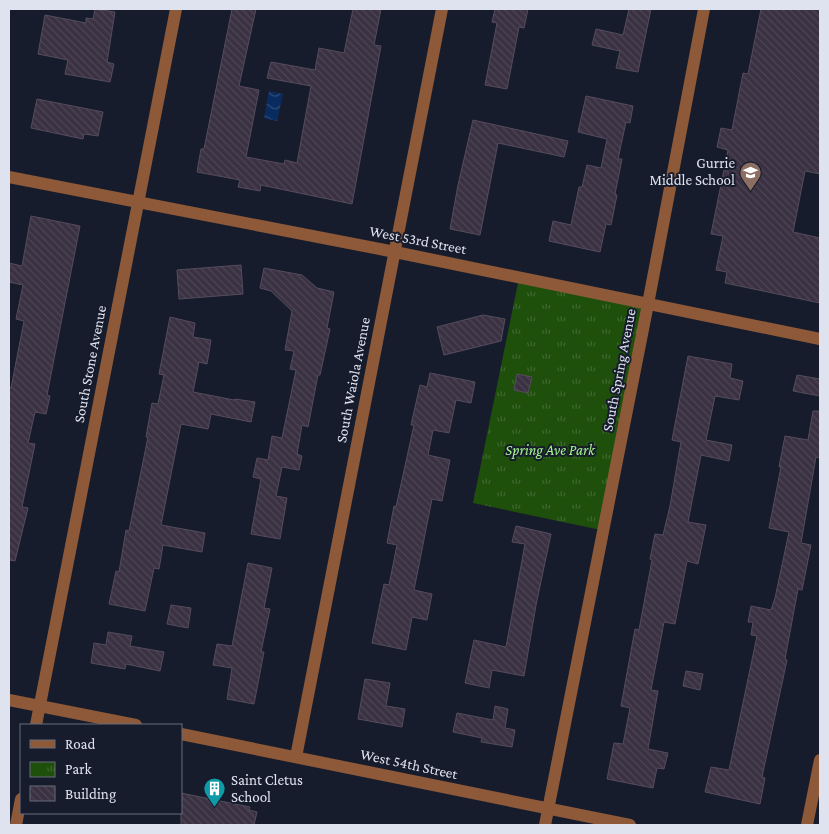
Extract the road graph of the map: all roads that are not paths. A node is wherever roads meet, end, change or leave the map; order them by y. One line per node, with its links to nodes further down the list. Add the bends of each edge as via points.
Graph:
1 (176, 9): 5 (street, South Stone Avenue)
2 (442, 9): 6 (street, South Waiola Avenue)
3 (704, 9): 7 (street, South Spring Avenue)
4 (9, 177): 5 (street, West 53rd Street)
5 (138, 203): 6 (street, West 53rd Street); 10 (street, South Stone Avenue)
6 (394, 252): 7 (street, West 53rd Street); 14 (street, South Waiola Avenue)
7 (648, 304): 8 (street, West 53rd Street); 17 (street, South Spring Avenue)
8 (820, 339)
9 (9, 700): 10 (street)
10 (39, 706): 11 (street, South Stone Avenue); 12 (street)
11 (36, 724)
12 (131, 724)
13 (182, 734): 14 (street, West 54th Street)
14 (296, 757): 17 (street, West 54th Street)
15 (820, 760): 21 (street)
16 (20, 804): 18 (street)
17 (548, 809): 19 (street, South Spring Avenue); 20 (street, West 54th Street)
18 (16, 825)
19 (545, 825)
20 (630, 825)
21 (807, 825)

